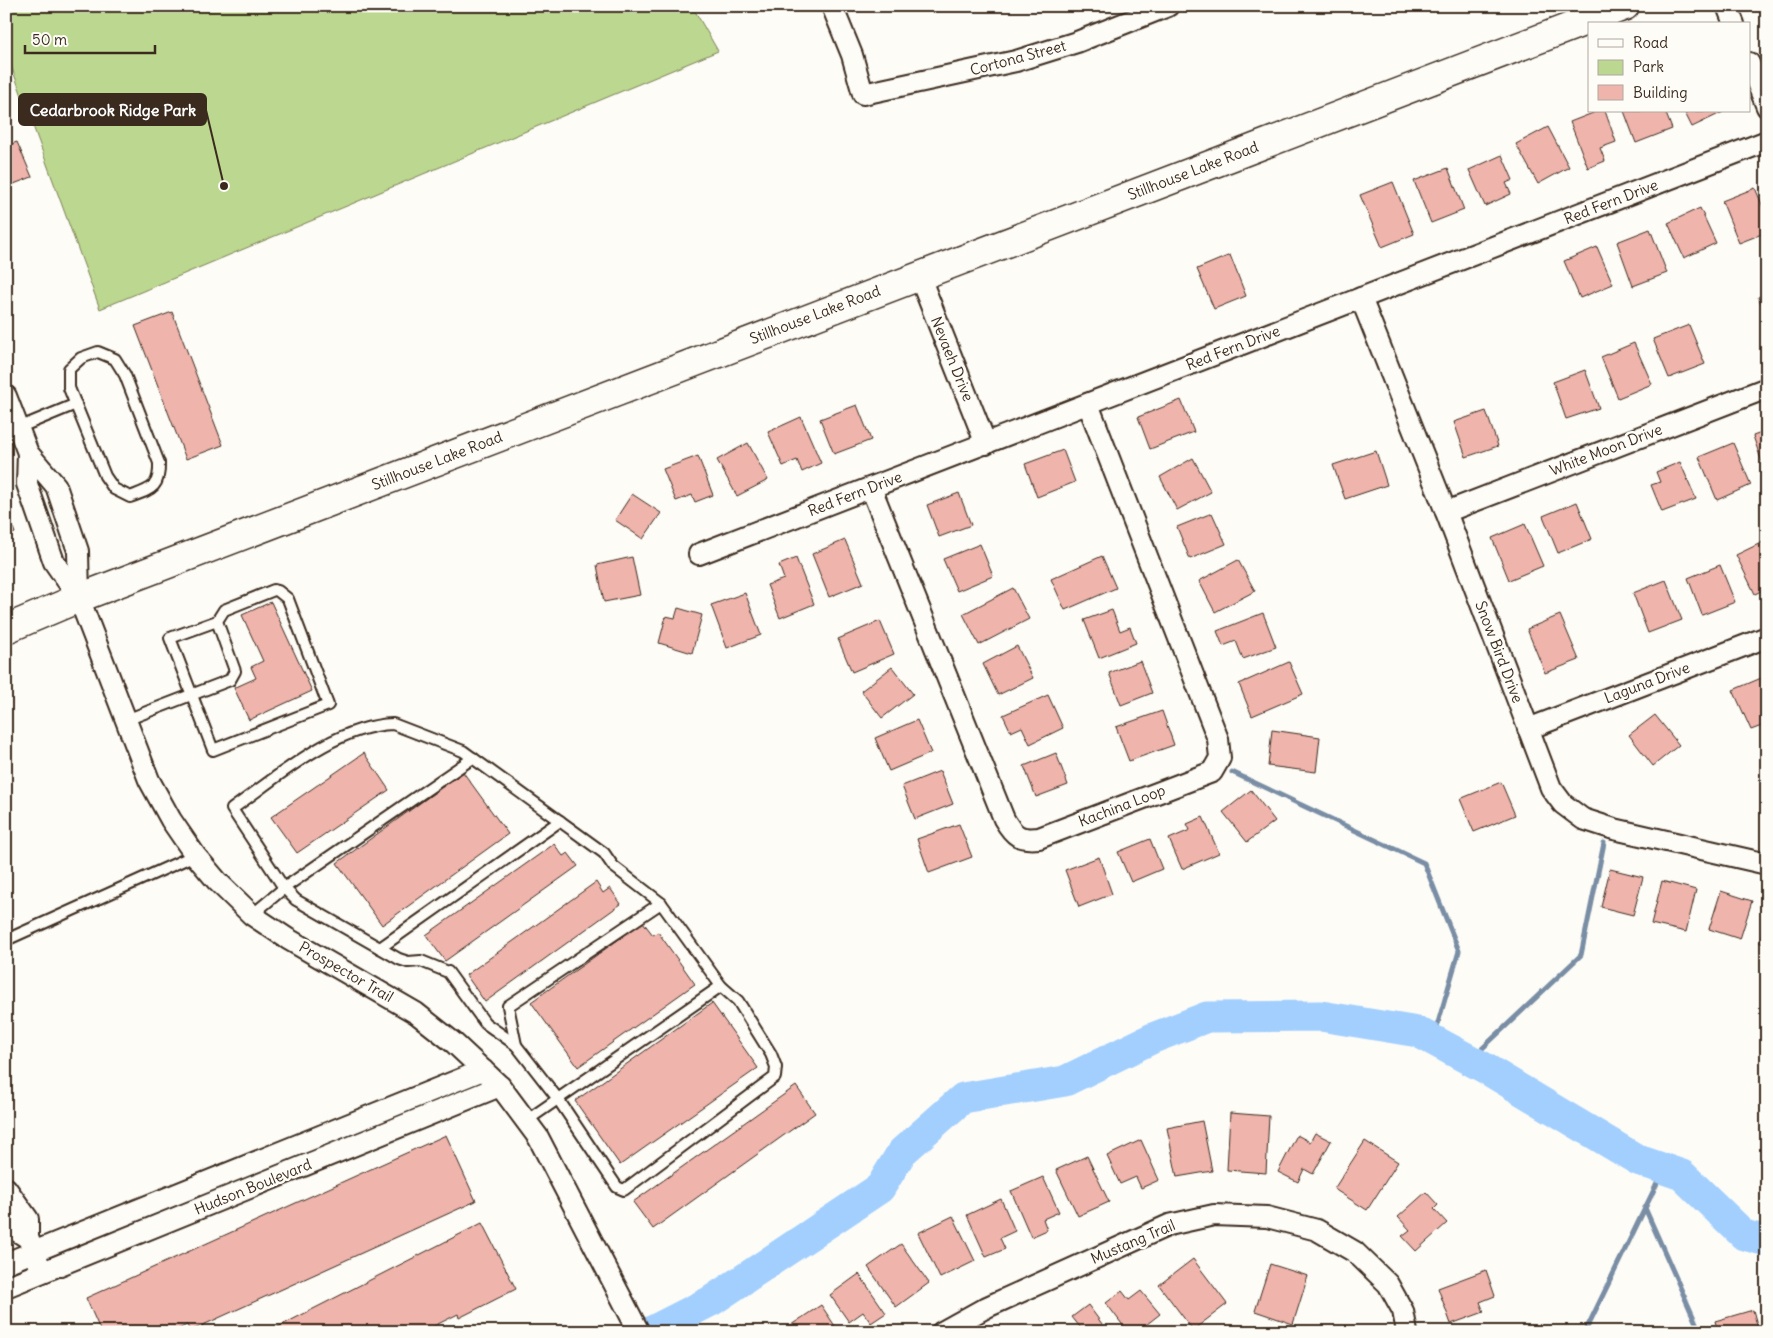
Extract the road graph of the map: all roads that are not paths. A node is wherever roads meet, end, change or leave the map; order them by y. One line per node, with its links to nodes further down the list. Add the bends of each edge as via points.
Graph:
1 (832, 6): 2 (street, Cortona Street, via 852,55 863,94 1024,59)
2 (1168, 6)
3 (1625, 6): 9 (main road, Stillhouse Lake Road)
4 (1727, 6): 5 (street)
5 (1733, 22)
6 (1750, 65): 7 (street)
7 (1767, 107)
8 (1767, 141): 10 (street, Red Fern Drive)
9 (919, 275): 16 (street, Nevaeh Drive); 21 (main road, Stillhouse Lake Road)
10 (1361, 298): 14 (street, Red Fern Drive); 19 (street, Snow Bird Drive)
11 (1767, 388): 19 (street, White Moon Drive)
12 (6, 396): 15 (street, Prospector Trail)
13 (76, 404): 13 (lane, via 105,476 114,489 130,497 152,489 160,478 159,463 125,375 115,359 98,352 81,358 69,369 69,388); 15 (lane)
14 (1088, 404): 16 (street, Red Fern Drive); 18 (street, Kachina Loop, via 1218,739 1220,758 1212,772 1039,838 1025,840 1012,832)
15 (18, 428): 17 (street, Prospector Trail)
16 (986, 444): 18 (street, Red Fern Drive)
17 (28, 453): 21 (street, Prospector Trail, via 27,484 54,562); 21 (street, Prospector Trail, via 56,486 78,551)
18 (871, 488): 20 (street, Red Fern Drive)
19 (1446, 512): 27 (street, Snow Bird Drive)
20 (699, 554)
21 (79, 598): 23 (main road, Stillhouse Lake Road); 26 (street, Prospector Trail)
22 (216, 621): 25 (lane, via 236,672 230,680); 25 (lane, via 170,638); 25 (lane, via 224,610 274,590 283,594 288,599 328,705 213,750)
23 (6, 628)
24 (1767, 637): 27 (street, Laguna Drive)
25 (192, 695): 26 (lane)
26 (126, 720): 30 (street, Prospector Trail, via 149,780)
27 (1528, 729): 31 (street, Snow Bird Drive, via 1551,788 1562,804 1583,819)
28 (472, 758): 29 (lane); 32 (lane); 32 (lane, via 463,751 393,724 380,725 325,744 232,809)
29 (560, 821): 33 (lane); 36 (lane)
30 (195, 855): 34 (street, Prospector Trail); 35 (lane)
31 (1767, 864)
32 (284, 888): 34 (lane); 36 (lane, via 296,900)
33 (661, 903): 37 (lane); 38 (lane, via 508,1006)
34 (252, 915): 39 (street, Prospector Trail, via 416,1013)
35 (6, 940)
36 (380, 948): 38 (lane, via 399,959 421,961 448,972 485,1022)
37 (721, 986): 41 (lane); 41 (lane, via 738,1001 771,1054 776,1068 775,1077 624,1190 617,1187)
38 (516, 1045): 41 (lane)
39 (482, 1070): 40 (street, Prospector Trail); 45 (street, Hudson Boulevard)
40 (500, 1086): 42 (street, Prospector Trail); 47 (street, Hudson Boulevard)
41 (558, 1099): 42 (lane)
42 (526, 1121): 49 (street, Prospector Trail, via 538,1137)
43 (6, 1188): 45 (street, via 28,1219)
44 (6, 1220): 45 (street)
45 (31, 1245): 46 (street, Hudson Boulevard); 47 (street)
46 (6, 1264)
47 (42, 1272): 48 (street, Hudson Boulevard)
48 (6, 1287)
49 (639, 1332)
50 (942, 1332): 51 (street, Mustang Trail, via 987,1307 1169,1225 1214,1215 1268,1217 1317,1230 1355,1252 1388,1284 1403,1311)
51 (1407, 1332)

